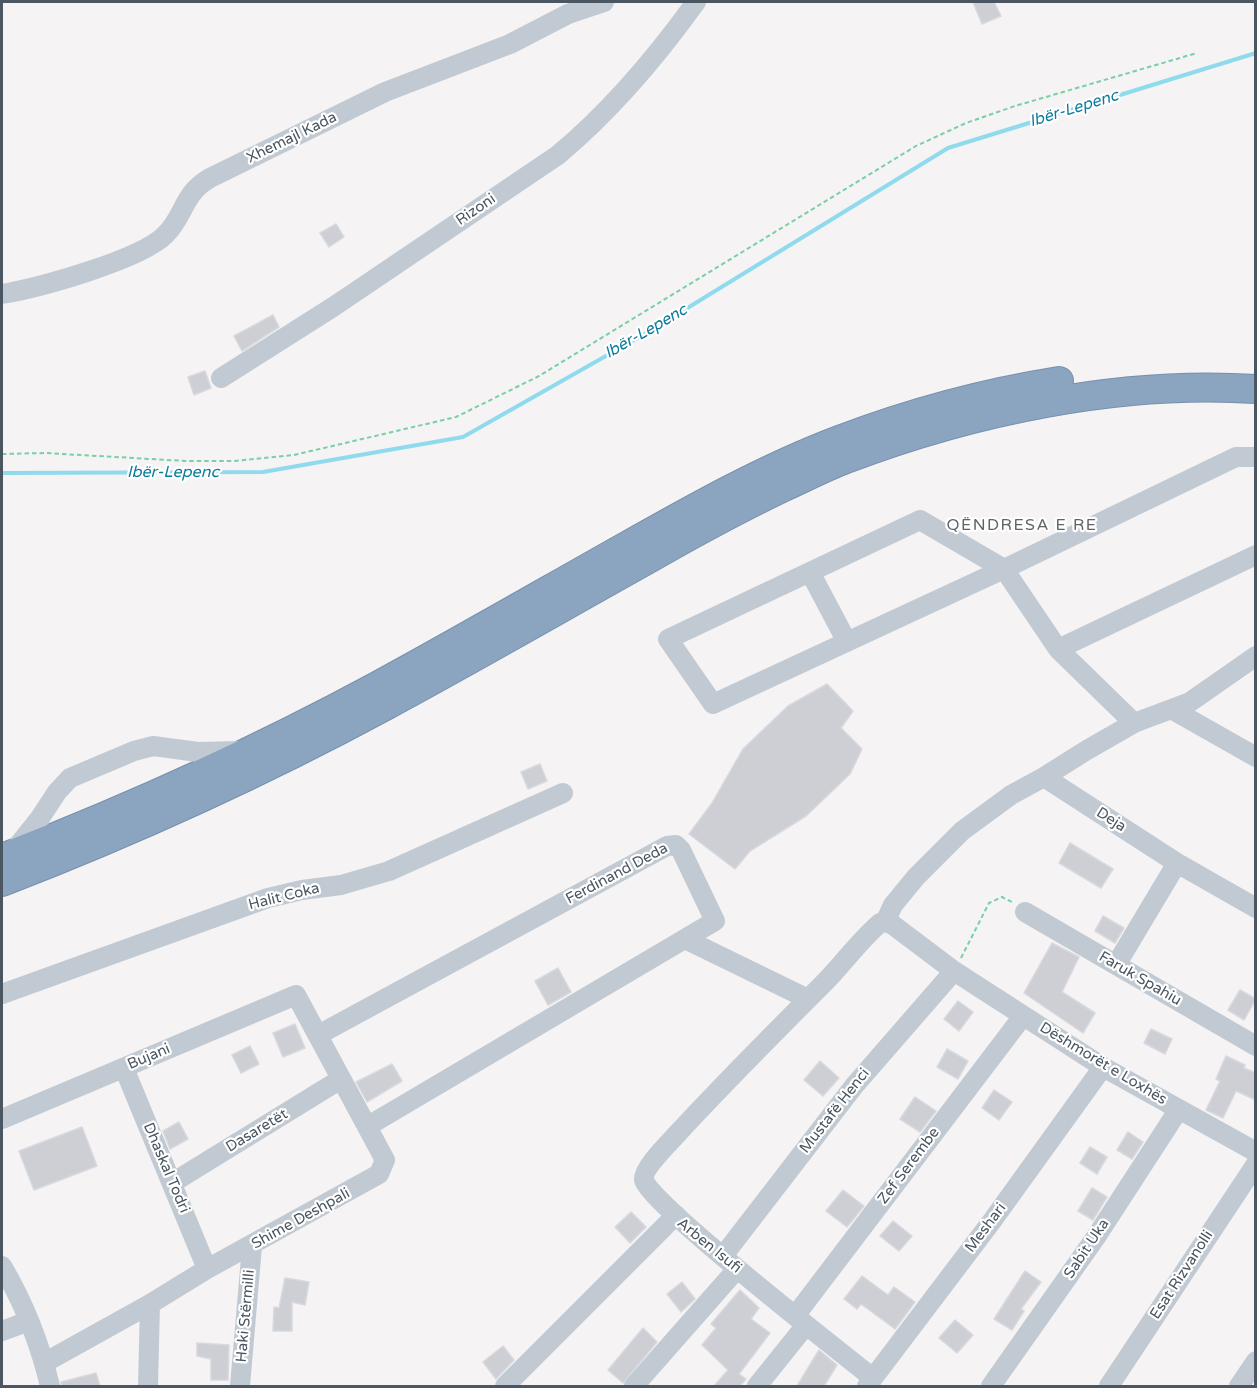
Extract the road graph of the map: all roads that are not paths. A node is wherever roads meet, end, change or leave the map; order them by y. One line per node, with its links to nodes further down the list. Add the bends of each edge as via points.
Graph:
1 (604, 2): 3 (street, Xhemajl Kada, via 396,88 210,178 194,190 167,234 146,248 44,286)
2 (696, 2): 5 (street, Rizoni, via 659,53 586,131 558,155)
3 (2, 294)
4 (1256, 370): 16 (highway, via 1146,371 1077,378 957,402 838,440 716,496 388,680)
5 (221, 378)
6 (1256, 389): 22 (highway, via 1145,391 1047,403 921,432 843,460 729,514 299,752 178,809)
7 (1256, 457): 9 (street, via 1236,457)
8 (1256, 555): 12 (street)
9 (1004, 569): 10 (street, via 920,520); 11 (street); 12 (street)
10 (810, 572): 11 (street); 11 (street, via 668,639 713,704)
11 (847, 642)
12 (1058, 649): 15 (street)
13 (1256, 656): 14 (street)
14 (1173, 710): 15 (street); 17 (street)
15 (1134, 723): 18 (street)
16 (251, 750): 20 (highway); 20 (street, via 198,752 153,747 70,778)
17 (1256, 757)
18 (1044, 777): 21 (street, Deja); 25 (street, via 1011,795 962,831 916,877 893,905)
19 (563, 793): 29 (street, Halit Coka, via 388,871 341,885 268,898)
20 (6, 856)
21 (1177, 863): 23 (street, Deja); 27 (street)
22 (2, 882)
23 (1256, 908)
24 (1025, 912): 27 (street, Faruk Spahiu)
25 (885, 922): 28 (street, Dëshmorët e Loxhës); 31 (street, via 874,928)
26 (685, 939): 31 (street); 33 (street, Ferdinand Deda, via 715,921 681,850 672,844); 40 (street, Ferdinand Deda)
27 (1116, 965): 34 (street, Faruk Spahiu)
28 (954, 971): 32 (street, Dëshmorët e Loxhës); 46 (street, Mustafë Henci, via 854,1086)
29 (2, 994)
30 (296, 995): 33 (street, Shime Deshpali); 36 (street, Bujani)
31 (808, 999): 44 (street, via 646,1170 644,1182 649,1190)
32 (1023, 1016): 35 (street, Dëshmorët e Loxhës); 50 (street, Zef Serembe)
33 (318, 1035): 37 (street, Shime Deshpali)
34 (1256, 1046)
35 (1103, 1067): 38 (street, Dëshmorët e Loxhës); 55 (street, Meshari)
36 (124, 1068): 39 (street, Bujani); 43 (street, Dhaskal Todri)
37 (341, 1079): 40 (street, Shime Deshpali); 43 (street, Dasaretët)
38 (1179, 1109): 41 (street, Dëshmorët e Loxhës); 62 (street, Sabit Uka, via 1089,1247)
39 (2, 1119)
40 (368, 1126): 45 (street, Shime Deshpali, via 385,1160 379,1174)
41 (1256, 1152)
42 (1256, 1164): 63 (street, Esat Rizvanolli)
43 (172, 1183): 48 (street, Dhaskal Todri)
44 (676, 1215): 46 (street, Arben Isufi); 59 (street, Arben Isufi)
45 (252, 1246): 48 (street, Shime Deshpali); 58 (street, Haki Stërmilli)
46 (730, 1263): 50 (street, Arben Isufi); 60 (street, Mustafë Henci)
47 (2, 1266): 51 (street)
48 (207, 1269): 49 (street, Shime Deshpali)
49 (150, 1304): 54 (street, Shime Deshpali); 57 (street)
50 (800, 1320): 55 (street, Arben Isufi); 61 (street, Zef Serembe)
51 (29, 1321): 52 (street); 54 (street)
52 (2, 1330)
53 (1256, 1361): 64 (street)
54 (44, 1363): 56 (street)
55 (870, 1382)
56 (50, 1386)
57 (148, 1386)
58 (240, 1386)
59 (505, 1386)
60 (633, 1386)
61 (757, 1386)
62 (991, 1386)
63 (1109, 1386)
64 (1239, 1386)

